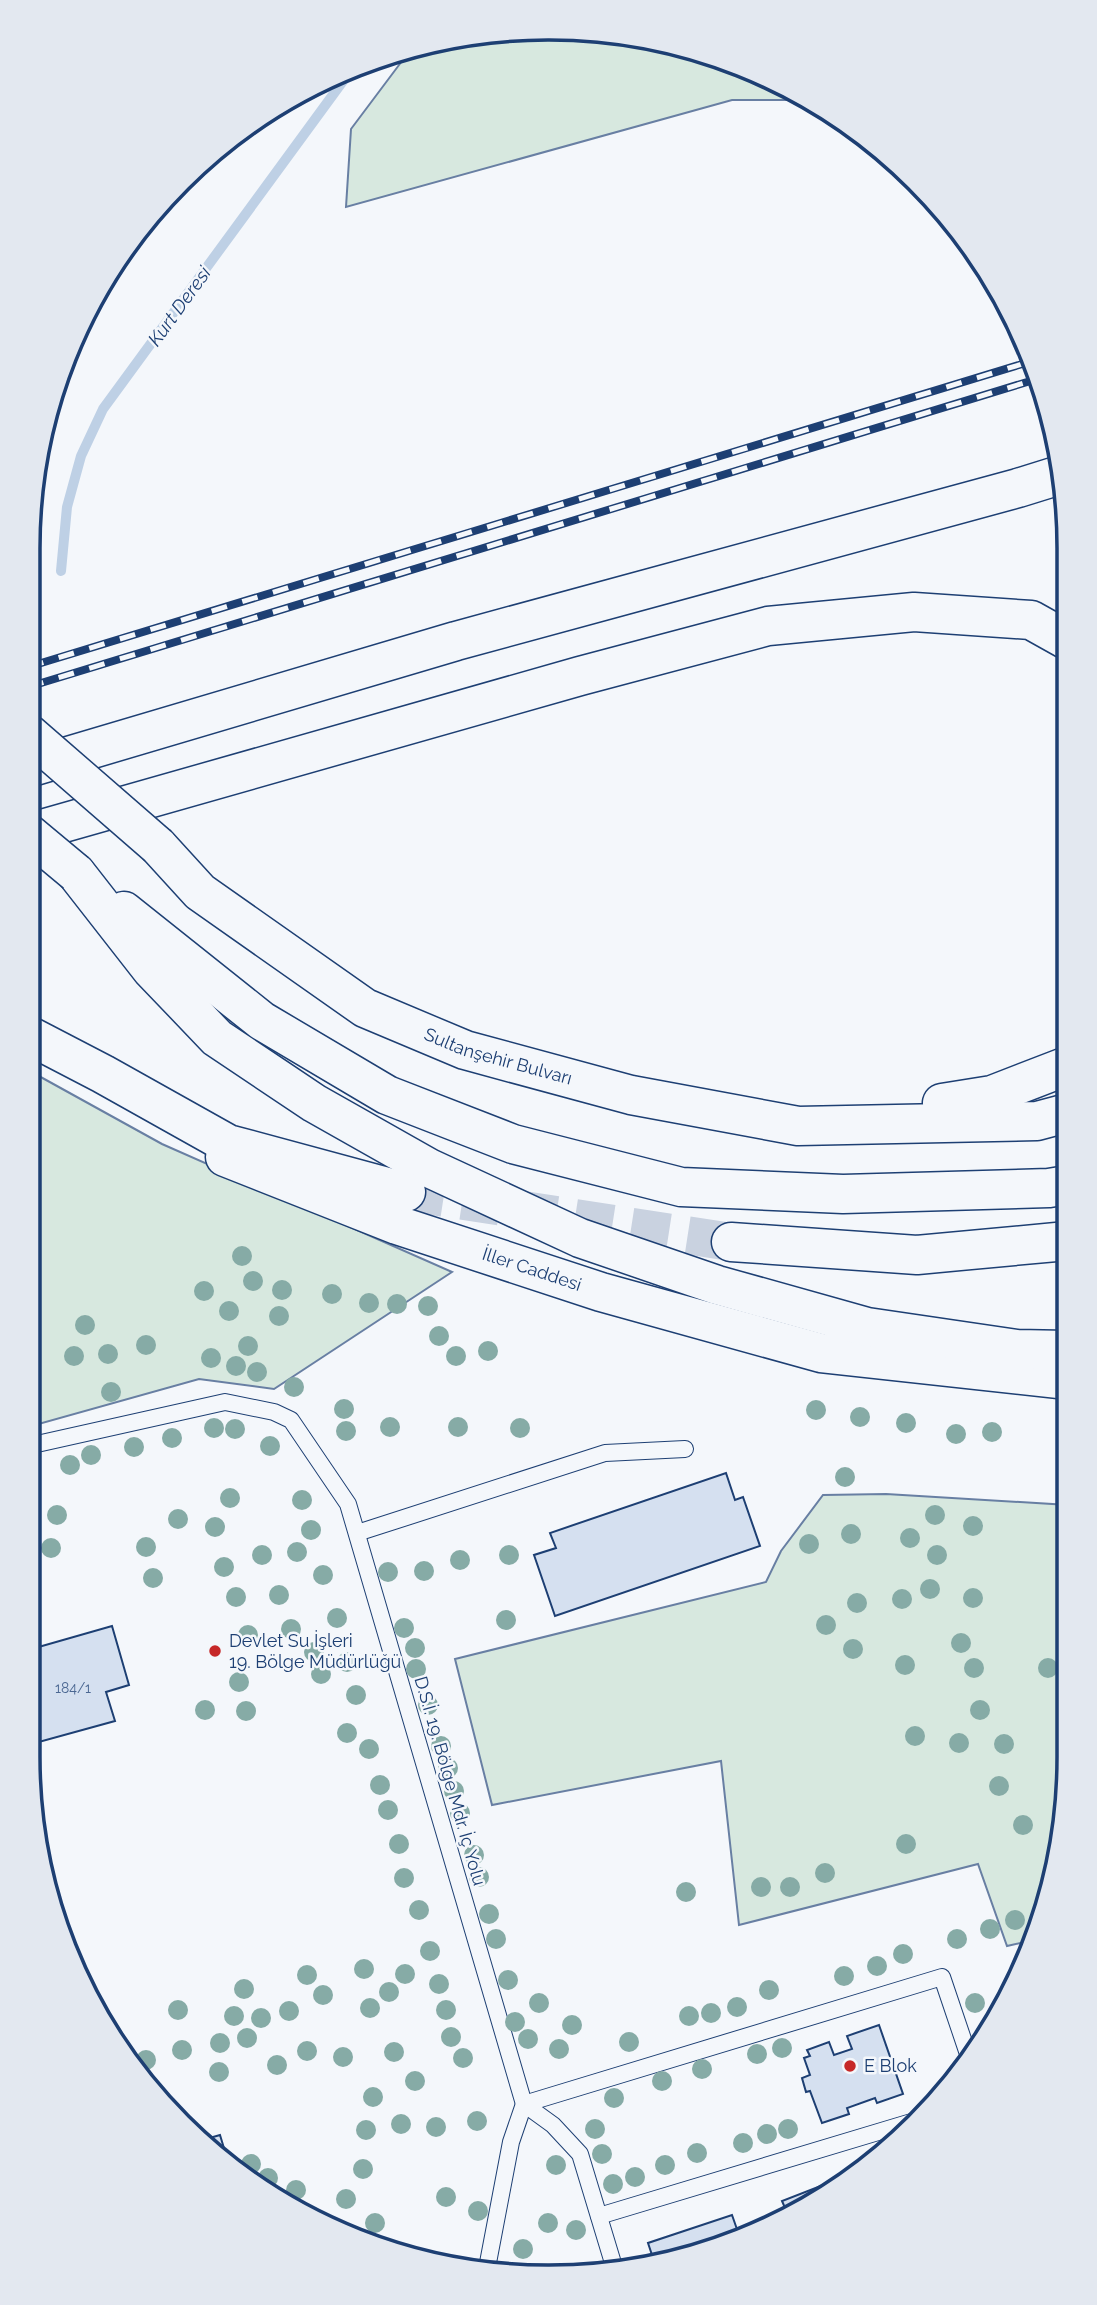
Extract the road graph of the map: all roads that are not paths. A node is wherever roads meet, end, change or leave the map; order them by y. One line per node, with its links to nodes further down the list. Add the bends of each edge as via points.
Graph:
1 (1051, 478): 4 (main road, via 456,641)
2 (1057, 635): 5 (main road, via 1031,620 914,612 768,626)
3 (40, 743): 11 (main road, Sultanşehir Bulvarı, bridge, via 158,846 200,892 365,1008 465,1050 631,1095)
4 (40, 764)
5 (40, 830)
6 (40, 843): 7 (main road, bridge)
7 (76, 873): 13 (main road, via 262,1021 387,1095 513,1144 681,1187 843,1194); 17 (main road, via 151,969 217,1038 314,1103 429,1168 580,1238 717,1285 867,1327 1017,1349)
8 (40, 1041): 14 (main road, via 228,1144)
9 (40, 1060): 18 (main road, İller Caddesi, via 198,1147 397,1225 601,1292 821,1353)
10 (1057, 1070): 11 (main road, via 992,1095 916,1106)
11 (729, 1113): 12 (main road, Sultanşehir Bulvarı, via 798,1126 1037,1121)
12 (1057, 1115)
13 (1057, 1187)
14 (406, 1192)
15 (731, 1242): 16 (main road, via 917,1255)
16 (1057, 1242)
17 (1057, 1350)
18 (1057, 1379)
19 (40, 1443): 21 (lane, D.S.İ. 19. Bölge Mdr. İç Yolu, via 225,1402 274,1412 291,1420 348,1504)
20 (685, 1449): 21 (lane, via 605,1453)
21 (357, 1533): 23 (lane, D.S.İ. 19. Bölge Mdr. İç Yolu)
22 (966, 2047): 23 (lane, via 942,1977)
23 (524, 2104): 25 (lane, via 553,2125 580,2154); 27 (lane, via 511,2142)
24 (897, 2126): 25 (lane)
25 (599, 2216): 26 (lane)
26 (612, 2260)
27 (488, 2261)

